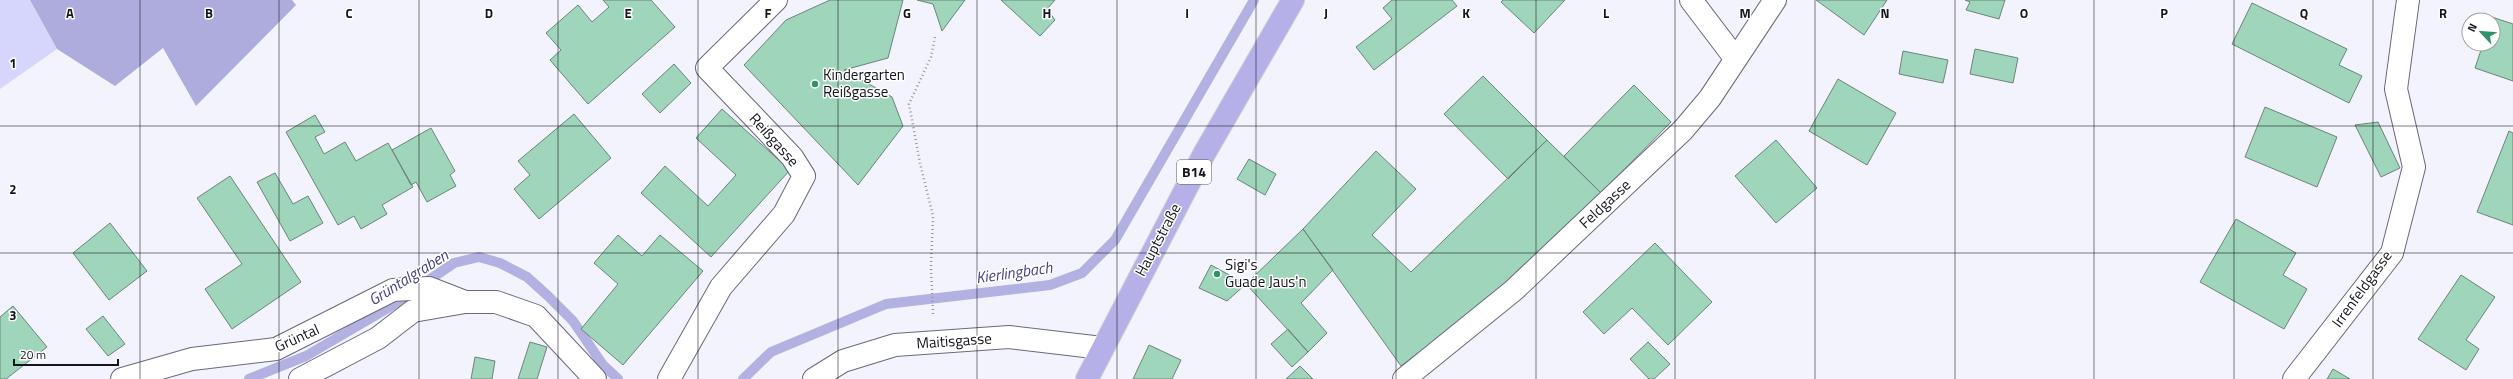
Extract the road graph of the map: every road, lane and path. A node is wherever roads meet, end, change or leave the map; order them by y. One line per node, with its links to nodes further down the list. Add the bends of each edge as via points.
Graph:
1 (776, 0): 14 (street, Reißgasse, via 707,68 792,157 804,176 784,214 721,287)
2 (1293, 0): 10 (main road, Hauptstraße / B14, via 1204,154)
3 (1691, 0): 7 (street)
4 (1774, 0): 7 (street, Feldgasse)
5 (2408, 0): 18 (street, Irrenfeldgasse, via 2396,89 2414,167 2392,253)
6 (935, 36): 9 (path, via 931,58 909,104 933,216)
7 (1735, 58): 17 (street, Feldgasse, via 1710,98 1684,130 1514,290)
8 (465, 302): 11 (street, Grüntal, via 429,288 393,290 276,349 192,359); 12 (street, Grüntal, via 413,311 378,338); 13 (street, Grüntal, via 496,302 536,316)
9 (933, 314)
10 (1102, 348): 15 (street, Maitisgasse, via 1009,337 895,345 843,361); 16 (main road, Hauptstraße / B14)
11 (122, 379)
12 (300, 379)
13 (594, 379)
14 (669, 379)
15 (814, 379)
16 (1087, 379)
17 (1404, 379)
18 (2294, 379)

